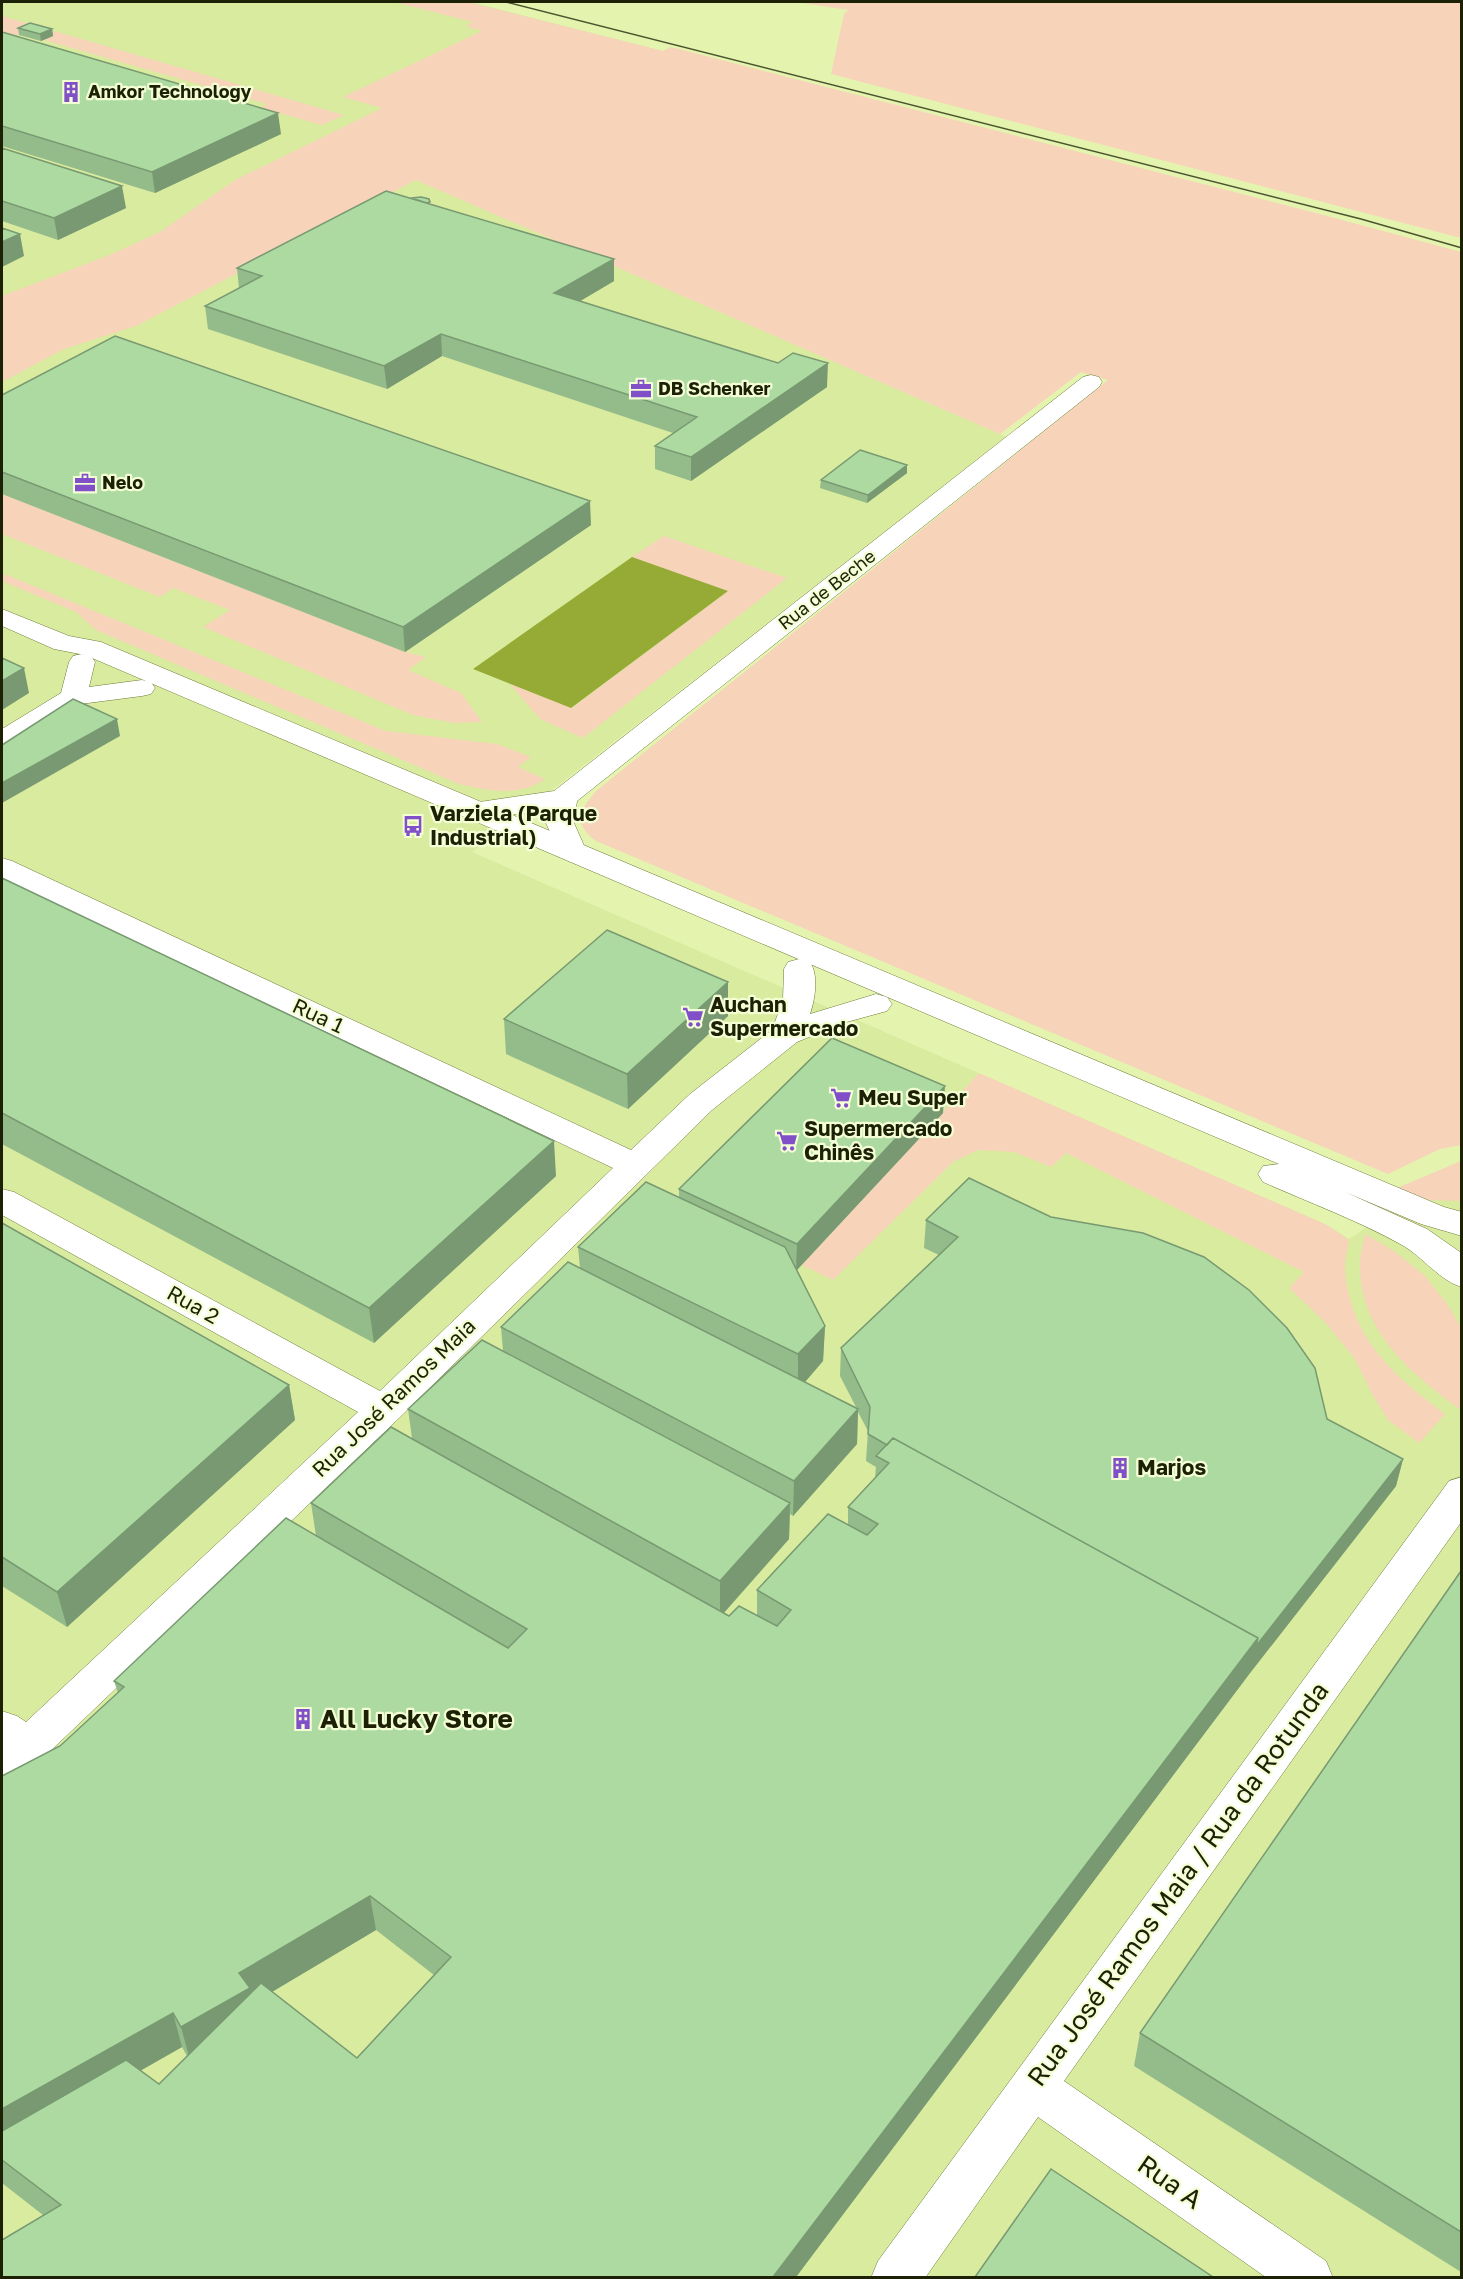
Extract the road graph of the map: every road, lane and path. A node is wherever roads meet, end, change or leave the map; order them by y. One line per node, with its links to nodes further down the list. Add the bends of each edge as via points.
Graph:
1 (1091, 382): 7 (street, Rua de Beche)
2 (2, 619): 3 (street)
3 (73, 652): 4 (street); 5 (street); 8 (street, via 92,648)
4 (142, 688): 5 (street); 11 (street)
5 (73, 697): 6 (street)
6 (2, 741)
7 (562, 798): 8 (street, Rua de Beche); 9 (street, via 560,823)
8 (476, 810): 9 (street)
9 (571, 850): 14 (street)
10 (2, 867): 15 (street, Rua 1)
11 (799, 969): 12 (street); 13 (street, Rua José Ramos Maia, via 800,1000)
12 (876, 1004): 13 (street, Rua José Ramos Maia); 14 (street, via 892,1002 911,1007); 18 (street, via 1415,1237)
13 (786, 1035): 15 (street, Rua José Ramos Maia, via 701,1102)
14 (1122, 1085): 17 (street, via 1433,1216)
15 (634, 1165): 19 (street, Rua José Ramos Maia)
16 (2, 1200): 19 (street, Rua 2)
17 (1461, 1224)
18 (1461, 1275)
19 (384, 1410): 21 (street, Rua José Ramos Maia)
20 (1461, 1491): 22 (street, Rua José Ramos Maia / Rua da Rotunda)
21 (10, 1744)
22 (1032, 2086): 23 (street, Rua José Ramos Maia / Rua da Rotunda); 24 (street, Rua A)
23 (896, 2277)
24 (1309, 2277)

